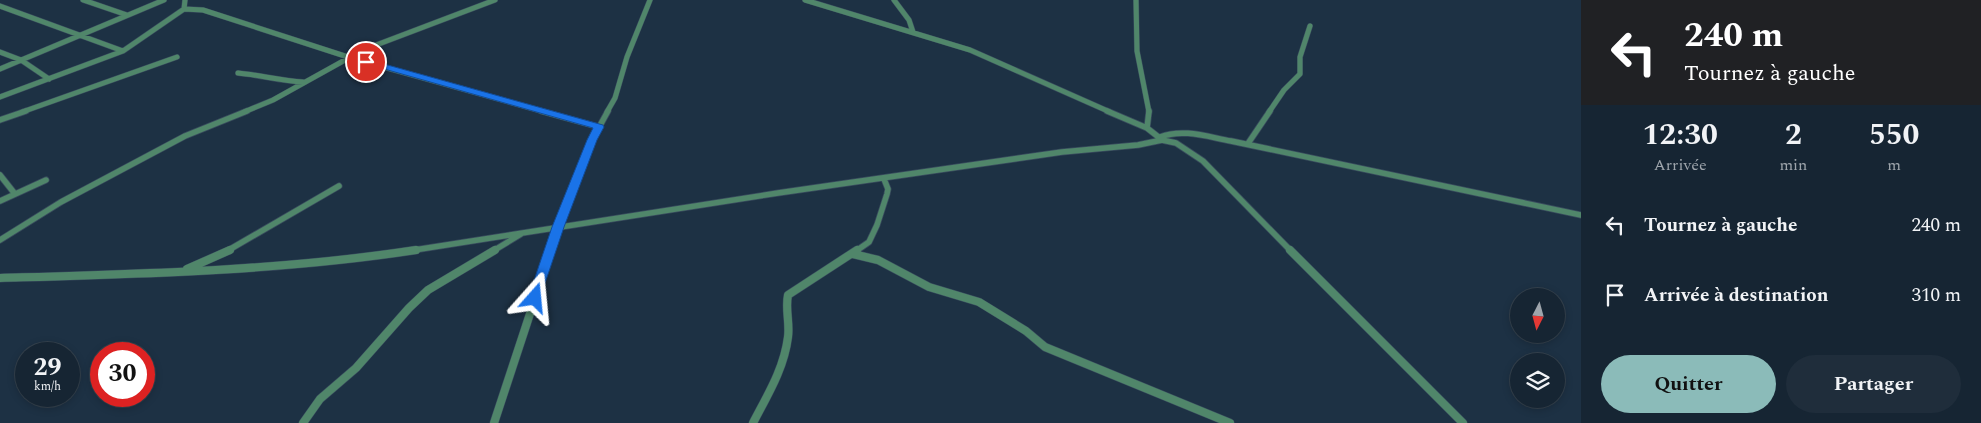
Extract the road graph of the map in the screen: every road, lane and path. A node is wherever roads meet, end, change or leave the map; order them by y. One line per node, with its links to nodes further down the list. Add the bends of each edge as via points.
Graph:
1 (83, 0): 11 (street)
2 (164, 0): 11 (street)
3 (186, 0): 10 (street)
4 (496, 0): 18 (street)
5 (650, 0): 26 (street, via 615,98)
6 (805, 0): 13 (street)
7 (894, 0): 13 (street, via 909,20)
8 (1136, 0): 27 (street, via 1137,52 1150,117)
9 (0, 6): 14 (street)
10 (184, 9): 16 (street); 18 (street, via 203,10)
11 (127, 15): 14 (street)
12 (1310, 26): 29 (street, via 1300,57 1300,74 1284,90)
13 (913, 32): 27 (street, via 970,50)
14 (81, 35): 16 (street); 19 (street)
15 (0, 52): 19 (street)
16 (123, 52): 22 (street)
17 (177, 57): 25 (street)
18 (348, 57): 23 (street); 26 (street)
19 (21, 60): 20 (street); 22 (street)
20 (0, 68)
21 (238, 73): 23 (street)
22 (49, 79): 24 (street)
23 (304, 82): 39 (street, via 253,110 150,153)
24 (0, 97)
25 (0, 120)
26 (599, 127): 37 (street)
27 (1147, 128): 28 (street)
28 (1161, 138): 29 (street, via 1170,132 1181,132); 31 (street, via 1138,145 1062,152); 47 (street, via 1176,142 1203,161)
29 (1249, 142): 36 (street)
30 (0, 175): 34 (street)
31 (884, 179): 37 (street); 40 (street, via 888,189 876,233)
32 (46, 180): 34 (street)
33 (339, 186): 41 (street, via 238,246)
34 (15, 194): 35 (street)
35 (0, 201)
36 (1581, 215)
37 (558, 227): 38 (street); 44 (street)
38 (524, 232): 41 (street, via 290,265); 43 (street, via 428,290 356,368 320,399)
39 (0, 240)
40 (853, 254): 45 (street, via 788,295 789,336 785,352 771,390); 46 (street, via 878,260 929,286 979,302 1026,330 1046,347)
41 (183, 271): 42 (street)
42 (0, 278)
43 (303, 423)
44 (494, 423)
45 (753, 423)
46 (1230, 423)
47 (1463, 423)

